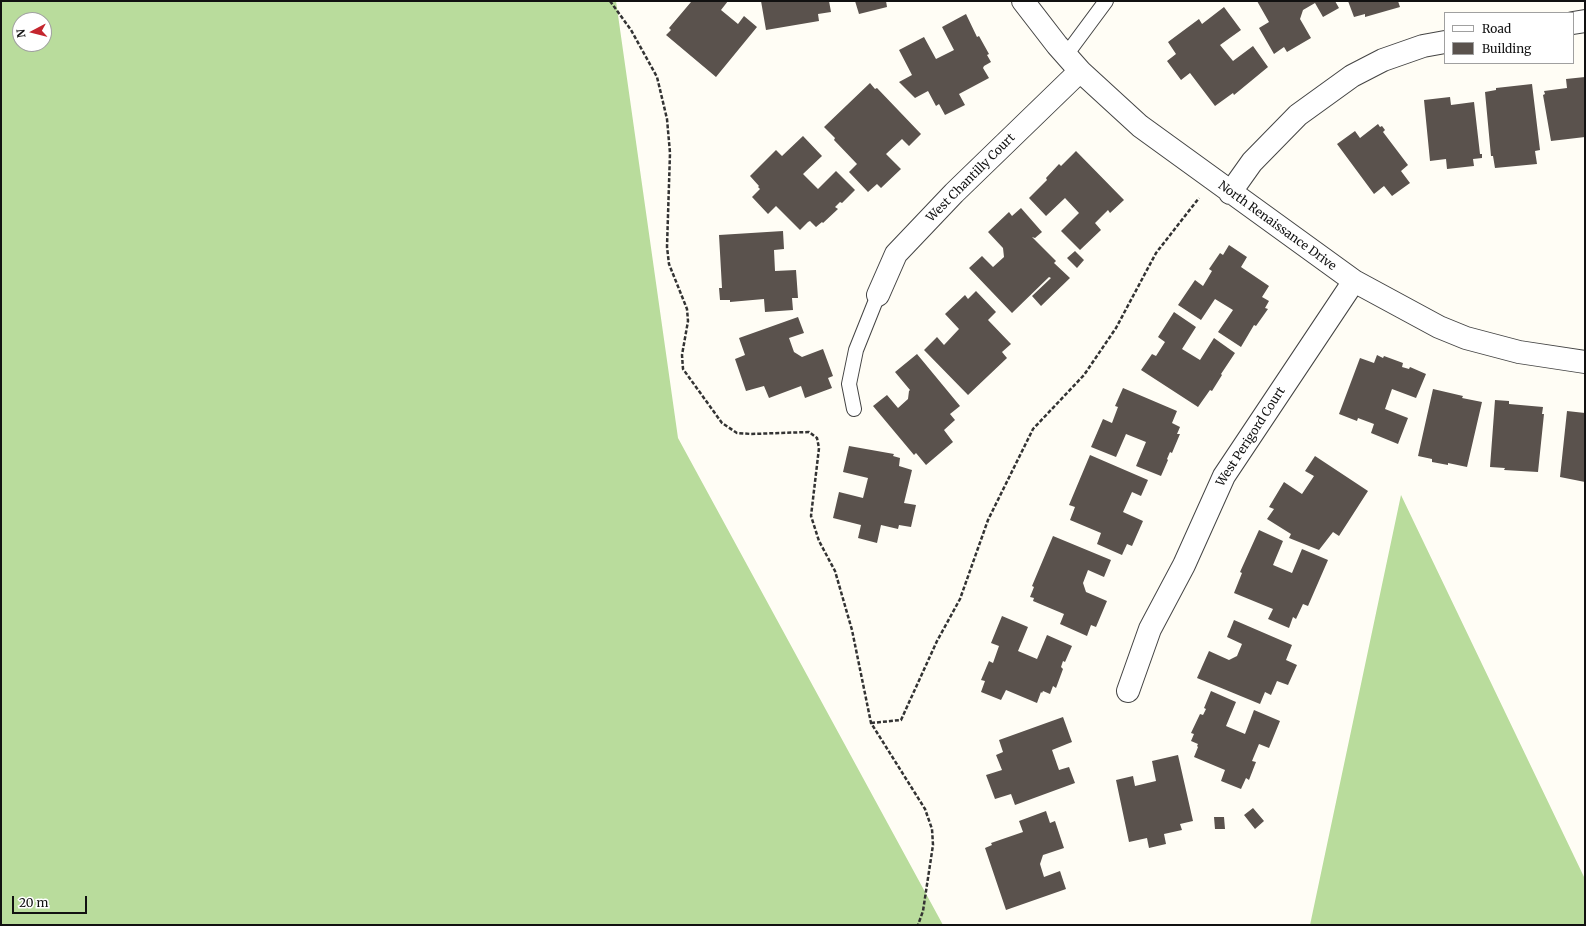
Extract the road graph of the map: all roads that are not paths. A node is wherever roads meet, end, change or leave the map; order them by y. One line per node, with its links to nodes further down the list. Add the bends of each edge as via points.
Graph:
1 (1023, 1): 6 (street, North Renaissance Drive)
2 (1106, 1): 6 (lane)
3 (1585, 21): 4 (street)
4 (1574, 22)
5 (1444, 42): 8 (street, via 1423,46 1383,60 1352,76 1298,115 1252,162)
6 (1066, 55): 7 (street, North Renaissance Drive)
7 (1080, 72): 8 (street, North Renaissance Drive, via 1140,126); 10 (street, West Chantilly Court, via 954,193 896,254)
8 (1230, 192): 9 (street, North Renaissance Drive)
9 (1354, 281): 11 (street, North Renaissance Drive, via 1439,327 1466,338 1519,352); 13 (street, West Perigord Court, via 1224,476 1184,565 1150,629)
10 (878, 295): 12 (lane, via 856,350 849,384)
11 (1585, 362)
12 (854, 409)
13 (1128, 691)

